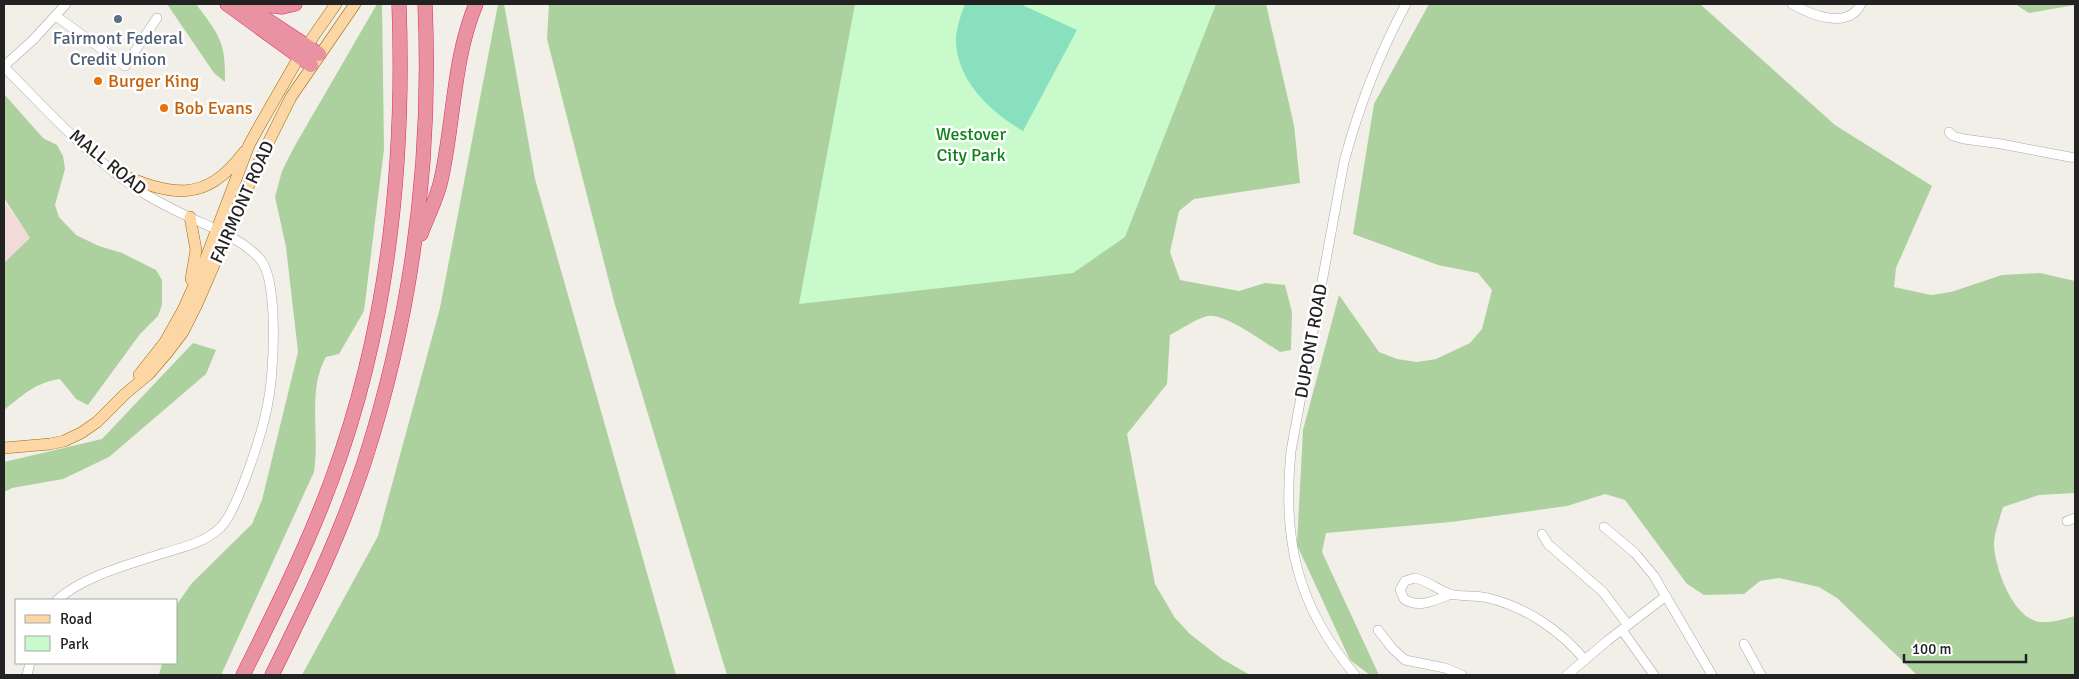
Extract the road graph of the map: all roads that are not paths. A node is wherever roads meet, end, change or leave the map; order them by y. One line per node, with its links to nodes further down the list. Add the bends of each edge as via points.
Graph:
1 (66, 4): 14 (street)
2 (227, 4): 16 (highway)
3 (243, 4): 16 (highway)
4 (258, 4): 5 (highway, via 282,7)
5 (295, 4)
6 (336, 4): 16 (main road, FAIRMONT ROAD)
7 (354, 4): 17 (main road, FAIRMONT ROAD)
8 (399, 4): 39 (highway, via 400,119 394,205 368,359 353,415 315,523)
9 (476, 4): 26 (highway, via 461,62 440,182)
10 (1406, 4): 41 (street, DUPONT ROAD, via 1370,80 1344,162 1287,488 1290,530 1301,581 1332,646)
11 (1792, 4): 12 (street, via 1805,11 1838,18 1849,17)
12 (1862, 4)
13 (426, 9): 26 (highway, via 424,159)
14 (56, 16): 15 (street, via 125,66); 18 (street)
15 (157, 18)
16 (303, 52): 17 (highway); 20 (main road, FAIRMONT ROAD)
17 (315, 60): 25 (main road, FAIRMONT ROAD, via 274,129)
18 (4, 66): 22 (street, MALL ROAD)
19 (1949, 132): 21 (street, via 1964,139)
20 (249, 145): 22 (main road, via 228,172 204,188 190,191 162,189); 24 (main road, FAIRMONT ROAD)
21 (2075, 158)
22 (116, 174): 23 (street, MALL ROAD)
23 (190, 218): 24 (street, MALL ROAD); 27 (main road, via 196,258)
24 (217, 229): 25 (street, MALL ROAD); 27 (main road, FAIRMONT ROAD)
25 (228, 235): 28 (main road, FAIRMONT ROAD, via 183,332 149,374); 34 (street, MALL ROAD, via 261,260 272,294 271,375 266,416 230,515 212,535 198,542 74,586)
26 (414, 254): 40 (highway, via 401,324 364,463 342,522)
27 (183, 310): 28 (main road, FAIRMONT ROAD, via 165,342)
28 (125, 394): 29 (main road, FAIRMONT ROAD, via 97,422 64,441)
29 (4, 448)
30 (1604, 527): 33 (street, via 1641,559)
31 (1542, 534): 35 (street, via 1548,544 1610,599)
32 (1451, 594): 32 (street, via 1415,578 1405,581 1400,590 1404,599 1413,603); 38 (street, via 1487,598 1521,610 1561,636)
33 (1666, 596): 35 (street); 45 (street)
34 (58, 599)
35 (1625, 627): 38 (street); 44 (street)
36 (1378, 630): 42 (street, via 1405,660)
37 (1744, 644): 46 (street)
38 (1585, 660): 43 (street)
39 (243, 675)
40 (272, 675)
41 (1355, 675)
42 (1462, 675)
43 (1568, 675)
44 (1654, 675)
45 (1712, 675)
46 (1761, 675)

